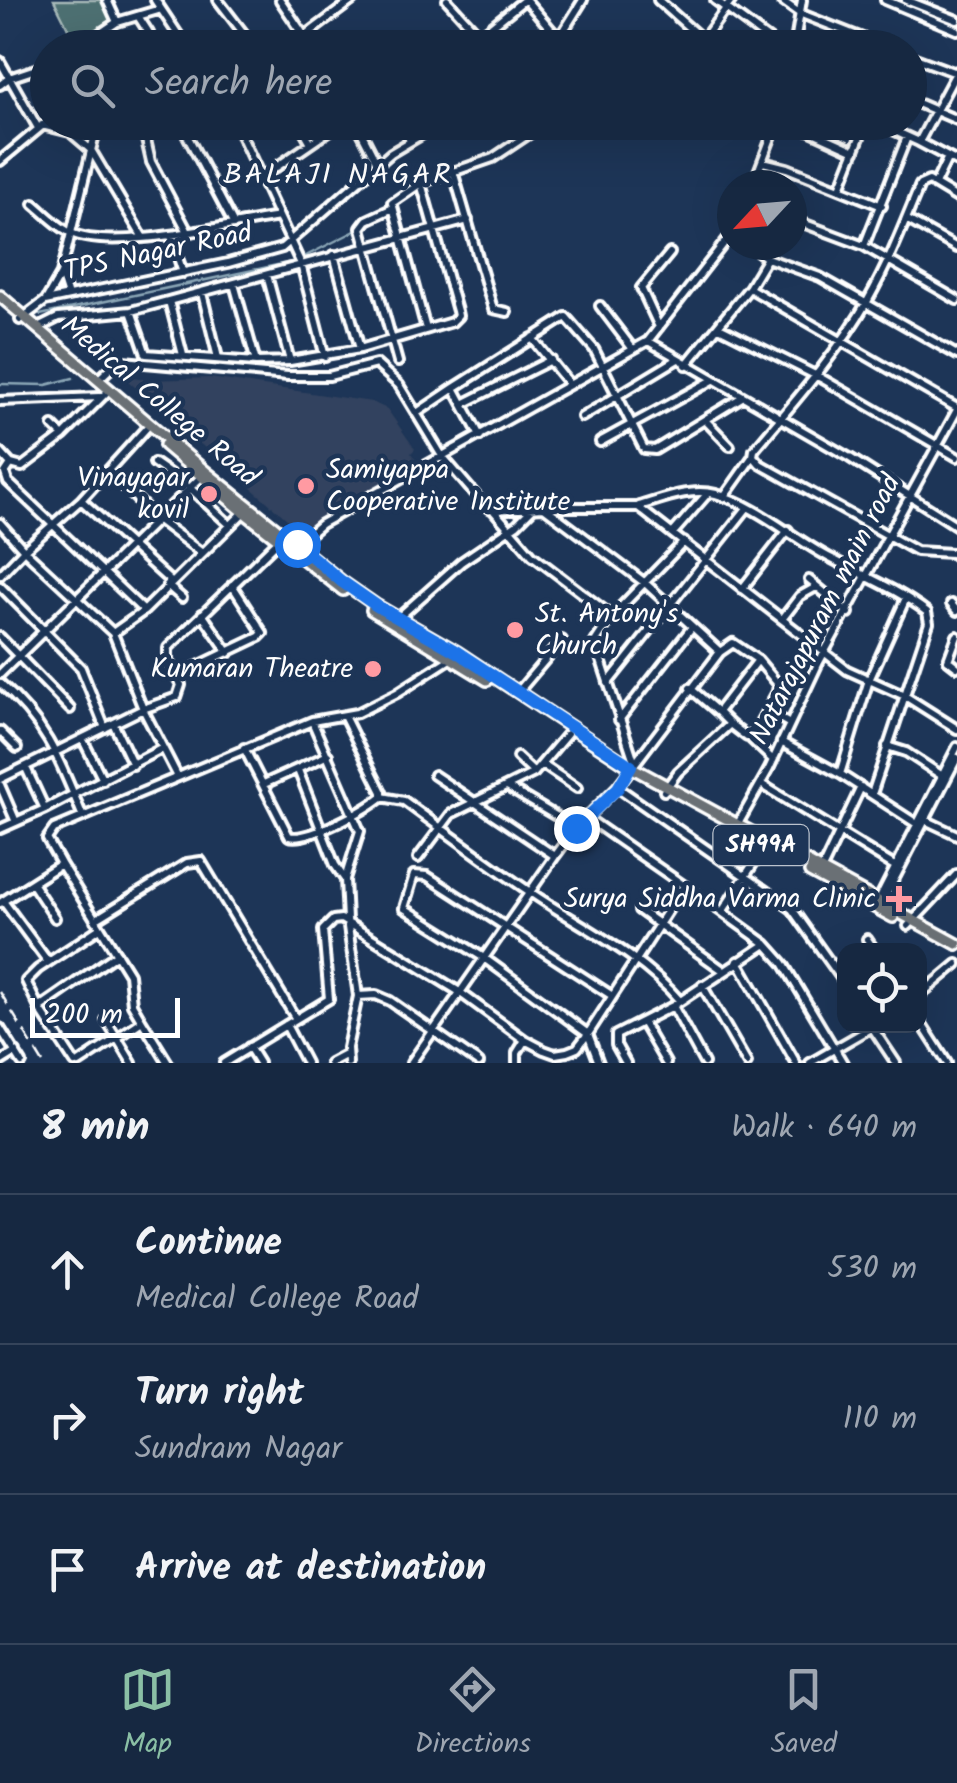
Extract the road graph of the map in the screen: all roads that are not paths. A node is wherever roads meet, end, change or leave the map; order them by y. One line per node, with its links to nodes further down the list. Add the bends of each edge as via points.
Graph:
1 (107, 0): 21 (street)
2 (155, 0): 16 (street)
3 (218, 0): 25 (street)
4 (280, 0): 26 (street)
5 (353, 0): 27 (street)
6 (447, 0): 28 (street)
7 (582, 0): 31 (street)
8 (658, 0): 32 (street)
9 (714, 0): 17 (street)
10 (732, 0): 17 (street)
11 (781, 0): 18 (street)
12 (802, 0): 18 (street)
13 (885, 0): 37 (street)
14 (906, 0): 20 (street)
15 (530, 2): 29 (street); 30 (street)
16 (161, 9): 19 (street); 24 (street)
17 (726, 9): 33 (street); 34 (street)
18 (799, 14): 35 (street); 36 (street)
19 (138, 16): 21 (street); 23 (street)
20 (957, 20)
21 (117, 22): 22 (street)
22 (107, 30)
23 (146, 30)
24 (175, 30)
25 (240, 30)
26 (302, 30)
27 (315, 30)
28 (476, 30)
29 (490, 30)
30 (552, 30)
31 (566, 30)
32 (691, 30)
33 (710, 30)
34 (755, 30)
35 (797, 30)
36 (841, 30)
37 (957, 30)
38 (0, 62): 42 (street)
39 (927, 62): 41 (street)
40 (30, 71): 42 (street)
41 (956, 72): 46 (street)
42 (9, 78): 43 (street); 44 (street)
43 (0, 85)
44 (30, 108)
45 (927, 108): 46 (street)
46 (935, 112): 47 (street); 48 (street)
47 (957, 120)
48 (927, 126)
49 (30, 135): 70 (street)
50 (79, 140): 67 (street)
51 (94, 140): 67 (street)
52 (146, 140): 90 (street)
53 (189, 140): 87 (street)
54 (244, 140): 76 (street)
55 (308, 140): 66 (street)
56 (315, 140): 66 (street)
57 (365, 140): 73 (street)
58 (520, 140): 75 (street, via 494,158)
59 (771, 140): 71 (street)
60 (830, 140): 68 (street)
61 (859, 140): 68 (street)
62 (906, 140): 82 (street)
63 (914, 140): 65 (street)
64 (410, 141): 73 (street, TPS Nagar Road)
65 (918, 142): 69 (street)
66 (310, 143): 76 (street)
67 (91, 150): 91 (street); 93 (street)
68 (854, 151): 79 (street)
69 (948, 158): 72 (street); 78 (street)
70 (0, 161)
71 (763, 162): 74 (street); 79 (street)
72 (957, 162)
73 (378, 165): 95 (street, TPS Nagar Road)
74 (760, 170)
75 (453, 171): 77 (street); 86 (street)
76 (262, 177): 84 (street)
77 (420, 184): 83 (street, via 395,198); 89 (street)
78 (935, 184): 80 (street); 85 (street, via 920,185)
79 (840, 188): 82 (street)
80 (957, 198)
81 (34, 204): 91 (street)
82 (882, 206): 97 (street)
83 (391, 208): 94 (street); 96 (street, via 361,228)
84 (279, 217): 87 (street); 95 (street)
85 (906, 219): 98 (street); 104 (street)
86 (468, 220): 89 (street); 120 (street, via 493,309)
87 (233, 223): 90 (street)
88 (807, 224): 97 (street)
89 (434, 227): 94 (street); 124 (street, via 458,316)
90 (188, 232): 92 (street)
91 (71, 233): 93 (street); 107 (street)
92 (170, 235): 93 (street); 106 (street)
93 (142, 236)
94 (401, 236): 96 (street); 124 (street)
95 (290, 243): 105 (street); 106 (street, TPS Nagar Road)
96 (366, 245): 101 (street); 127 (street)
97 (864, 246): 104 (street)
98 (957, 248)
99 (717, 252): 122 (street)
100 (670, 254): 122 (street, via 641,288)
101 (334, 255): 105 (street); 130 (street)
102 (767, 260): 110 (street)
103 (773, 260): 117 (street)
104 (889, 261): 114 (street); 117 (street)
105 (301, 263): 108 (street); 133 (street)
106 (183, 272): 112 (street, TPS Nagar Road)
107 (60, 274): 112 (street); 115 (street)
108 (268, 275): 109 (street); 137 (street)
109 (234, 284): 111 (street); 138 (street)
110 (749, 288): 123 (street); 128 (street)
111 (202, 293): 116 (street); 134 (street)
112 (68, 296): 115 (street, TPS Nagar Road)
113 (0, 300): 121 (main road, Medical College Road / SH99A)
114 (957, 300)
115 (45, 301): 121 (street, TPS Nagar Road)
116 (169, 301): 119 (street); 131 (street)
117 (866, 303): 128 (street); 132 (street)
118 (600, 306): 129 (street)
119 (132, 311): 121 (street); 131 (street, via 146,354)
120 (507, 312)
121 (28, 323): 143 (main road, Medical College Road / SH99A); 147 (main road, Medical College Road / SH99A)
122 (659, 327): 126 (street)
123 (718, 327): 140 (street); 142 (street)
124 (426, 329): 127 (street)
125 (532, 337): 136 (street); 141 (street, via 566,317); 146 (street)
126 (648, 340): 129 (street); 135 (street)
127 (393, 341): 130 (street); 139 (street)
128 (840, 341): 142 (street); 152 (street)
129 (632, 348): 141 (street)
130 (360, 349): 133 (street)
131 (183, 355): 134 (street)
132 (957, 355)
133 (326, 357): 137 (street)
134 (218, 358): 138 (street)
135 (678, 359): 140 (street); 148 (street)
136 (550, 360): 145 (street); 151 (street)
137 (290, 361): 138 (street)
138 (256, 362)
139 (398, 362)
140 (686, 365): 144 (street)
141 (602, 366): 145 (street); 148 (street)
142 (816, 375): 155 (street); 164 (street)
143 (99, 380): 153 (street, via 124,361 288,376 329,376 376,364); 159 (main road, Medical College Road / SH99A)
144 (712, 380): 149 (street); 157 (street)
145 (568, 384): 161 (street)
146 (454, 388): 151 (street); 153 (street)
147 (102, 395): 150 (street); 159 (main road, Medical College Road / SH99A); 160 (street)
148 (617, 396): 154 (street); 157 (street)
149 (742, 396): 155 (street); 156 (street)
150 (0, 401)
151 (463, 404): 161 (street)
152 (957, 409): 164 (street, Natarajapuram main road)
153 (417, 414): 166 (street)
154 (582, 417)
155 (780, 419): 167 (street); 176 (street)
156 (706, 420): 157 (street, via 649,451); 163 (street)
157 (632, 425): 162 (street)
158 (53, 426): 160 (street)
159 (148, 426): 171 (street); 172 (main road, Medical College Road / SH99A)
160 (63, 436): 170 (street, via 27,464)
161 (480, 436): 166 (street)
162 (600, 442)
163 (730, 446)
164 (937, 446): 168 (street); 176 (street, Natarajapuram main road)
165 (0, 452): 170 (street)
166 (442, 456): 182 (street); 196 (street, via 321,524)
167 (753, 456): 175 (street); 192 (street)
168 (957, 457)
169 (154, 462): 174 (street)
170 (11, 464): 173 (street)
171 (108, 471): 177 (street); 184 (street)
172 (203, 475): 174 (street); 183 (main road, Medical College Road / SH99A); 196 (main road, Medical College Road / SH99A)
173 (4, 484): 187 (street)
174 (191, 489): 184 (street); 186 (street)
175 (716, 495): 179 (street, via 696,492); 181 (street); 191 (street)
176 (910, 495): 188 (street); 192 (street, Natarajapuram main road)
177 (81, 500): 187 (street); 195 (street)
178 (544, 507): 179 (street); 180 (street); 206 (street)
179 (638, 507): 191 (street)
180 (534, 508): 182 (street); 189 (street)
181 (747, 508): 190 (street); 200 (street)
182 (493, 510): 189 (street)
183 (244, 512): 186 (street); 193 (main road, Medical College Road / SH99A)
184 (157, 518): 195 (street); 198 (street)
185 (0, 523): 197 (street)
186 (230, 525): 198 (street)
187 (53, 526): 197 (street); 201 (street)
188 (957, 526)
189 (508, 530): 219 (street, via 563,582); 220 (street)
190 (788, 530): 202 (street); 211 (street)
191 (673, 534): 194 (street)
192 (887, 537): 199 (street, via 916,551); 202 (street, Natarajapuram main road)
193 (279, 540): 196 (main road, Medical College Road / SH99A); 208 (street)
194 (684, 542): 200 (street); 206 (street)
195 (130, 546): 201 (street); 205 (street)
196 (294, 547): 207 (main road, Medical College Road / SH99A)
197 (24, 550): 203 (street); 214 (street)
198 (202, 554): 205 (street)
199 (957, 556)
200 (706, 560): 211 (street); 215 (street)
201 (101, 572): 214 (street); 216 (street)
202 (866, 574): 213 (street); 217 (street, Natarajapuram main road)
203 (0, 575)
204 (809, 580): 210 (street)
205 (169, 583): 212 (street); 216 (street)
206 (645, 583): 215 (street); 219 (street)
207 (339, 584): 220 (main road, Medical College Road / SH99A); 231 (main road, Medical College Road / SH99A)
208 (232, 585): 218 (street); 228 (street, via 262,633)
209 (0, 586): 223 (street)
210 (817, 587): 217 (street); 221 (street, via 806,590)
211 (742, 589): 221 (street)
212 (182, 598)
213 (906, 598): 237 (street); 242 (street, via 930,617)
214 (76, 600): 223 (street); 224 (street)
215 (670, 607): 222 (street); 239 (street)
216 (144, 610): 224 (street)
217 (849, 612): 230 (street, Natarajapuram main road)
218 (202, 614): 228 (street); 236 (street, via 168,648)
219 (612, 616): 239 (street, via 595,642)
220 (398, 618): 231 (main road, Medical College Road / SH99A)
221 (783, 618): 230 (street)
222 (692, 627): 229 (street); 248 (street)
223 (44, 628): 232 (street); 253 (street, via 81,668)
224 (113, 633): 243 (street)
225 (957, 636): 234 (street, via 948,660)
226 (0, 638): 232 (street)
227 (562, 640): 241 (street)
228 (229, 652): 236 (street)
229 (720, 652): 233 (street, via 733,643); 240 (street)
230 (825, 652): 237 (street); 252 (street, Natarajapuram main road)
231 (455, 654): 241 (main road, Medical College Road / SH99A); 247 (street, via 397,693); 256 (main road, Medical College Road / SH99A)
232 (18, 656): 235 (street); 244 (street)
233 (758, 660): 245 (street, via 778,688); 246 (street)
234 (957, 668)
235 (0, 674)
236 (176, 676): 243 (street, via 177,697)
237 (869, 680): 242 (street); 276 (street)
238 (0, 683): 265 (street)
239 (608, 683): 248 (street)
240 (690, 688): 246 (street); 272 (street)
241 (518, 692): 272 (main road, Medical College Road / SH99A)
242 (905, 696): 254 (street); 260 (street)
243 (143, 709): 250 (street); 263 (street)
244 (70, 710)
245 (766, 711): 252 (street); 257 (street)
246 (718, 712): 251 (street)
247 (344, 715): 249 (street); 291 (street)
248 (619, 720): 272 (street)
249 (312, 721): 264 (street); 266 (street)
250 (114, 724): 253 (street); 270 (street)
251 (730, 724): 257 (street); 288 (street)
252 (790, 724): 259 (street, Natarajapuram main road)
253 (105, 728): 258 (street)
254 (957, 729)
255 (0, 732): 262 (street)
256 (567, 734): 271 (street); 272 (main road, Medical College Road / SH99A)
257 (750, 738): 269 (street)
258 (83, 740): 265 (street); 280 (street)
259 (781, 742): 269 (street, Natarajapuram main road); 276 (street)
260 (887, 746): 279 (street); 290 (street)
261 (957, 746): 279 (street)
262 (17, 748)
263 (163, 748): 270 (street); 278 (street)
264 (244, 748): 278 (street); 282 (street)
265 (58, 752): 273 (street); 289 (street)
266 (328, 756): 274 (street); 294 (street)
267 (517, 757): 275 (street)
268 (957, 758): 279 (street)
269 (773, 760): 283 (street, Natarajapuram main road)
270 (132, 765): 280 (street)
271 (543, 765): 275 (street); 286 (street)
272 (631, 766): 287 (street); 288 (main road, Medical College Road / SH99A)
273 (26, 768): 281 (street); 293 (street)
274 (298, 770): 282 (street); 303 (street)
275 (534, 773): 284 (street)
276 (840, 774): 285 (street)
277 (434, 775): 292 (street)
278 (178, 777): 295 (street)
279 (943, 777): 298 (street)
280 (103, 780): 289 (street)
281 (0, 782): 297 (street)
282 (264, 784): 303 (street, via 289,836)
283 (761, 784): 301 (street, Natarajapuram main road); 304 (street)
284 (506, 787): 292 (street); 300 (street)
285 (860, 787): 290 (street); 304 (street)
286 (576, 788)
287 (618, 788): 296 (street); 314 (street)
288 (665, 789): 301 (main road, Medical College Road / SH99A)
289 (73, 792): 293 (street); 295 (street)
290 (872, 794): 298 (street)
291 (382, 798): 294 (street); 299 (street, via 404,801)
292 (472, 803): 299 (street); 307 (street)
293 (45, 808): 297 (street)
294 (354, 814): 303 (street); 313 (street, via 360,831)
295 (83, 817): 309 (street, via 47,835)
296 (587, 818): 300 (street); 316 (street)
297 (16, 822): 302 (street)
298 (921, 823): 305 (street); 310 (street)
299 (441, 828): 308 (street); 317 (street)
300 (576, 828): 307 (street)
301 (736, 828): 306 (main road, Medical College Road / SH99A); 311 (main road, Medical College Road / SH99A)
302 (0, 830)
303 (321, 830): 313 (street)
304 (839, 830): 310 (street); 311 (street)
305 (957, 835)
306 (764, 847): 314 (street); 319 (main road, Medical College Road / SH99A)
307 (555, 856): 317 (street)
308 (418, 858)
309 (61, 864): 315 (street); 323 (street)
310 (896, 867): 319 (street)
311 (821, 871): 319 (main road, Medical College Road / SH99A)
312 (957, 874): 325 (street)
313 (345, 878): 324 (street)
314 (745, 879): 321 (street); 340 (street, via 792,909)
315 (32, 882): 318 (street); 322 (street)
316 (684, 886): 321 (street); 326 (street)
317 (530, 892): 327 (street); 335 (street)
318 (1, 902): 337 (street)
319 (880, 905): 325 (main road, Medical College Road / SH99A)
320 (639, 910): 326 (street)
321 (722, 912): 331 (street)
322 (55, 918)
323 (95, 920): 328 (street); 348 (street, via 187,863 201,861)
324 (347, 920): 343 (street); 345 (street); 348 (street, via 333,920 323,930 329,999)
325 (910, 923): 332 (main road, Medical College Road / SH99A)
326 (660, 926): 335 (street); 339 (street)
327 (507, 927): 334 (street); 334 (street, via 427,876 414,875 404,908); 344 (street)
328 (100, 928): 333 (street); 337 (street)
329 (868, 939): 330 (street)
330 (870, 943)
331 (766, 944): 336 (street); 362 (street)
332 (955, 944)
333 (117, 954): 347 (street); 350 (street)
334 (484, 958): 343 (street); 358 (street)
335 (634, 958): 344 (street); 346 (street, via 662,980)
336 (738, 961): 339 (street); 384 (street)
337 (48, 962): 347 (street, via 26,981)
338 (957, 964): 342 (street)
339 (724, 971): 341 (street)
340 (837, 972)
341 (702, 985): 346 (street); 383 (street)
342 (927, 989)
343 (458, 991): 354 (street); 360 (street)
344 (611, 995): 358 (street)
345 (358, 996): 354 (street, via 376,995); 365 (street)
346 (676, 1003): 351 (street); 382 (street)
347 (39, 1008): 368 (street)
348 (296, 1019): 352 (street)
349 (106, 1020): 359 (street)
350 (142, 1021): 359 (street); 370 (street)
351 (642, 1022): 380 (street, via 616,1035); 381 (street)
352 (286, 1025): 361 (street); 373 (street)
353 (0, 1028): 363 (street)
354 (433, 1028): 375 (street); 376 (street)
355 (927, 1032): 388 (street)
356 (860, 1033): 362 (street)
357 (877, 1033): 387 (street)
358 (588, 1034): 364 (street, via 576,1048); 379 (street)
359 (117, 1038): 368 (street); 369 (street)
360 (525, 1040): 364 (street); 377 (street)
361 (249, 1047): 371 (street); 372 (street)
362 (834, 1049): 385 (street); 386 (street)
363 (16, 1052): 366 (street); 367 (street)
364 (555, 1054): 378 (street)
365 (347, 1058): 374 (street)
366 (0, 1062)
367 (22, 1063)
368 (77, 1063)
369 (132, 1063)
370 (168, 1063)
371 (224, 1063)
372 (259, 1063)
373 (306, 1063)
374 (330, 1063)
375 (411, 1063)
376 (480, 1063)
377 (517, 1063)
378 (558, 1063)
379 (599, 1063)
380 (626, 1063)
381 (666, 1063)
382 (704, 1063)
383 (747, 1063)
384 (796, 1063)
385 (810, 1063)
386 (843, 1063)
387 (896, 1063)
388 (947, 1063)

